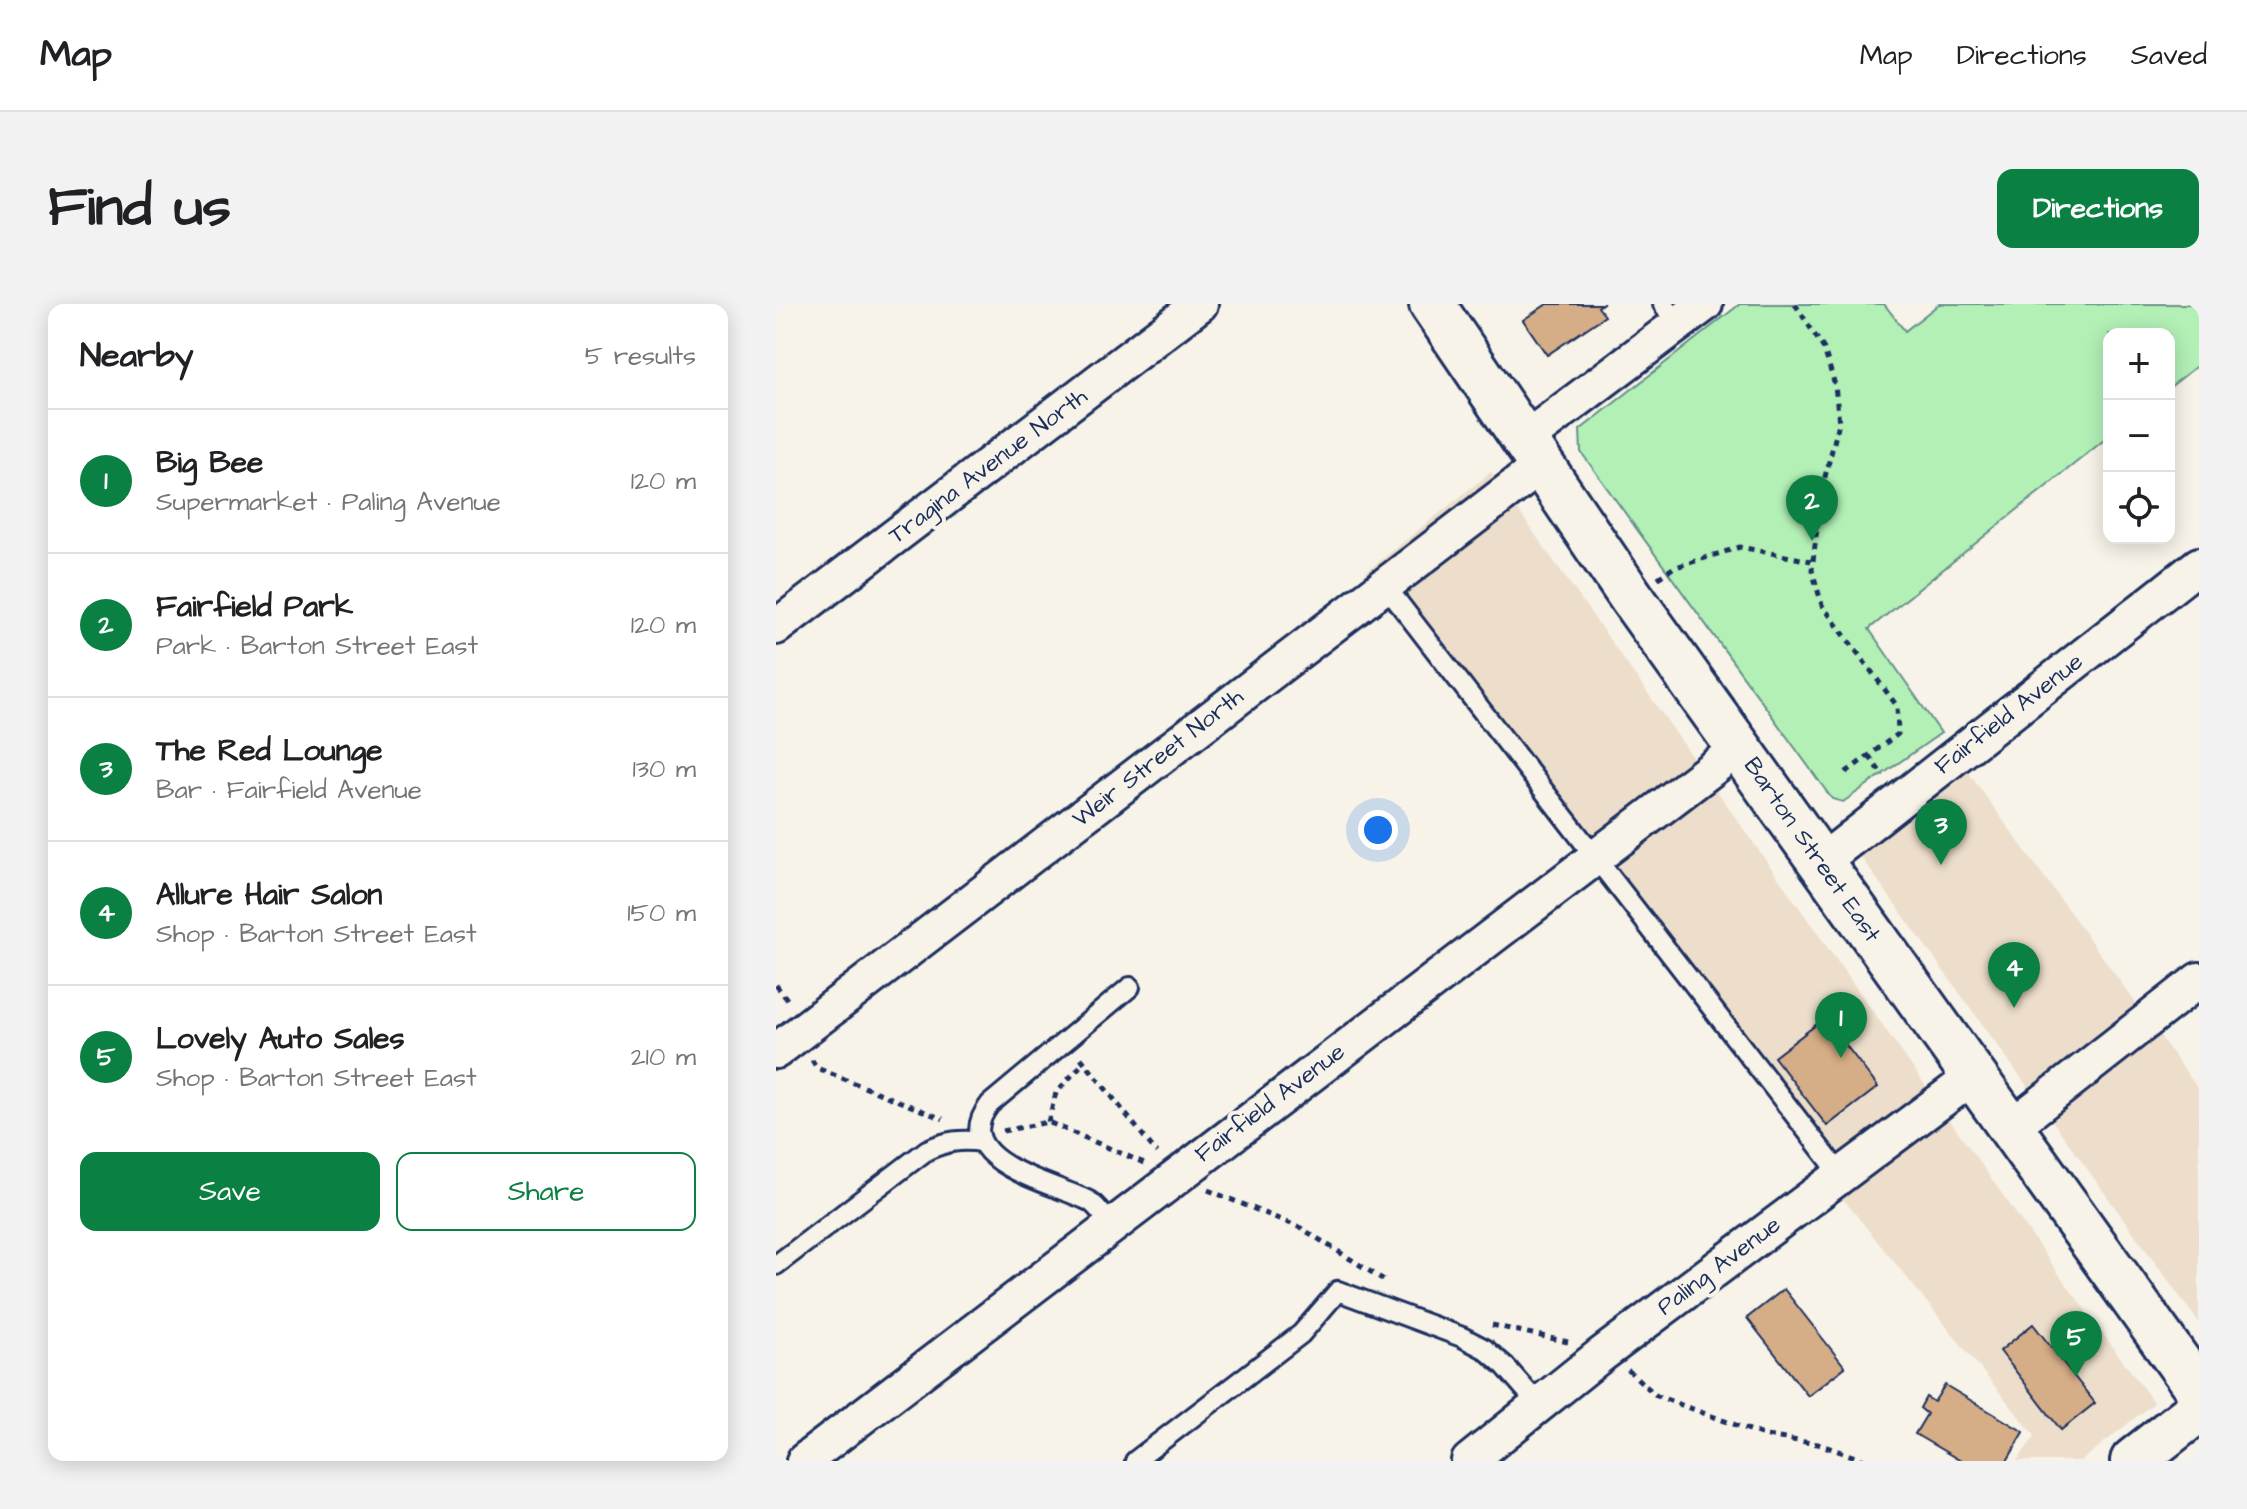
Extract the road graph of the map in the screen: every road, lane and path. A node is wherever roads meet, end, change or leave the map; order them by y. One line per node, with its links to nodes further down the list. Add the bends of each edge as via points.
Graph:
1 (1200, 304): 13 (street, Tragina Avenue North)
2 (1432, 304): 6 (main road, Barton Street East)
3 (1705, 304): 5 (street, Weir Street North)
4 (1795, 304): 8 (path, via 1824,349 1835,385 1839,423)
5 (1670, 315): 6 (street, Weir Street North)
6 (1533, 453): 11 (street, Weir Street North); 12 (main road, Barton Street East)
7 (1793, 486): 8 (path)
8 (1821, 492): 9 (path)
9 (1811, 561): 12 (path, via 1740,547 1673,568); 15 (path, via 1822,605 1897,706 1898,734)
10 (2199, 565): 17 (street, Fairfield Avenue)
11 (1384, 584): 16 (lane); 21 (street, Weir Street North)
12 (1631, 597): 14 (main road, Barton Street East)
13 (776, 627)
14 (1739, 748): 16 (street, Fairfield Avenue); 17 (main road, Barton Street East)
15 (1845, 773)
16 (1595, 857): 28 (lane); 29 (street, Fairfield Avenue)
17 (1820, 863): 24 (main road, Barton Street East)
18 (2199, 980): 26 (street)
19 (776, 985): 21 (path, via 796,1012)
20 (1130, 987): 22 (lane)
21 (787, 1042): 27 (path, via 817,1068)
22 (1067, 1042): 23 (path); 27 (lane, via 990,1104 980,1122)
23 (1084, 1062): 25 (path, via 1056,1093); 29 (path)
24 (1974, 1076): 26 (main road, Barton Street East); 28 (street, Paling Avenue)
25 (1048, 1122): 27 (path); 29 (path)
26 (2010, 1128): 35 (main road, Barton Street East)
27 (981, 1138): 30 (lane, via 988,1151 1027,1177 1093,1203); 31 (lane, via 927,1150)
28 (1841, 1175): 34 (street, Paling Avenue)
29 (1175, 1176): 30 (street, Fairfield Avenue); 32 (path, via 1301,1228)
30 (1110, 1225): 38 (street, Fairfield Avenue)
31 (776, 1265)
32 (1394, 1287)
33 (1479, 1322): 34 (path, via 1565,1341)
34 (1601, 1355): 36 (street, Paling Avenue); 41 (path, via 1624,1366 1657,1396 1766,1436 1818,1444)
35 (2199, 1391)
36 (1539, 1405): 39 (lane, via 1485,1349 1338,1291 1301,1334); 40 (street, Paling Avenue)
37 (2199, 1409): 42 (main road)
38 (804, 1461)
39 (1135, 1461)
40 (1469, 1461)
41 (1867, 1461)
42 (2133, 1461)

